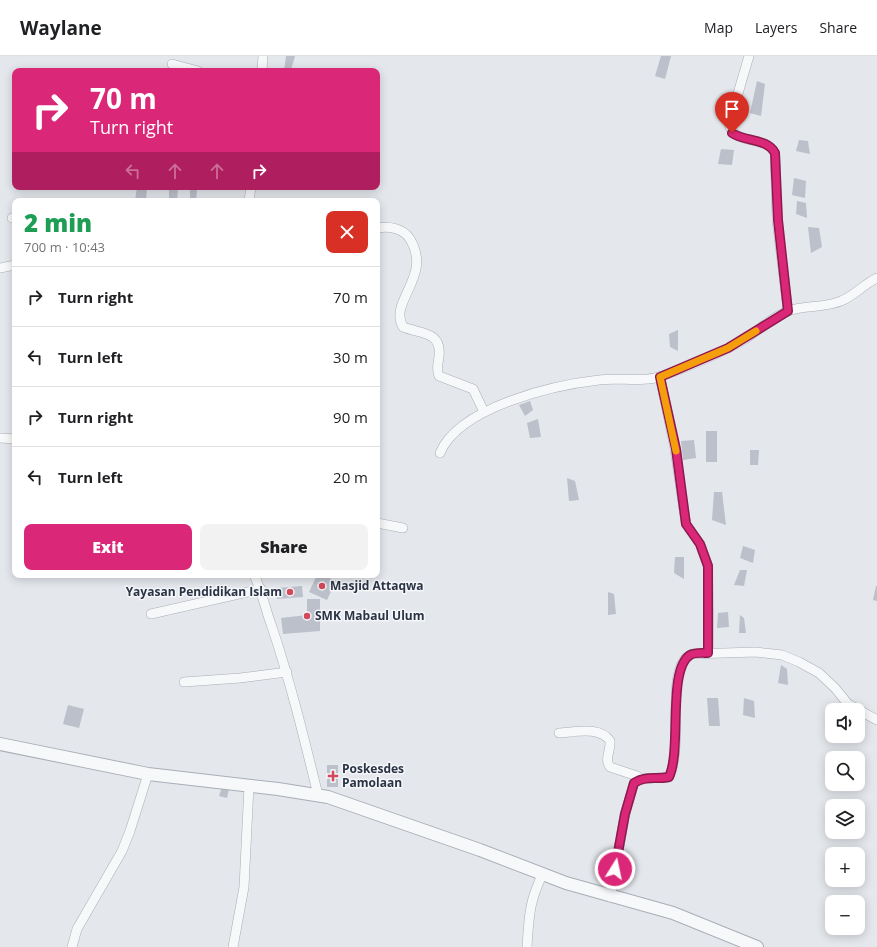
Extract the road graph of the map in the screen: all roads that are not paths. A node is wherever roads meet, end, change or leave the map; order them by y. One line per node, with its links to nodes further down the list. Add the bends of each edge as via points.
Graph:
1 (263, 56): 5 (street)
2 (749, 56): 10 (street, via 729,124 732,133 738,137 768,144 775,153 778,220)
3 (172, 64): 4 (street)
4 (187, 68)
5 (262, 68)
6 (380, 228): 12 (street, via 394,228 406,233 415,248 418,260 415,277 400,312 403,327 435,338 440,351 436,370 439,376 473,390)
7 (12, 266): 8 (street)
8 (0, 268)
9 (877, 278): 10 (street, via 842,301)
10 (788, 311): 11 (street, via 728,348)
11 (660, 377): 12 (street, via 600,379 565,385 530,394); 21 (street, via 676,449 686,524 700,544 708,566)
12 (484, 412): 15 (street, via 451,435)
13 (0, 438): 14 (street)
14 (12, 439)
15 (440, 453)
16 (380, 524): 17 (street)
17 (403, 528)
18 (256, 578): 19 (street)
19 (261, 589): 20 (street); 22 (street)
20 (151, 614)
21 (708, 653): 24 (street, via 756,652 782,655 819,673 848,704); 28 (street, via 692,654 684,660 680,672 676,744 669,777)
22 (287, 672): 23 (street); 30 (street)
23 (184, 682)
24 (877, 720)
25 (559, 733): 28 (street, via 602,734 610,741 606,758 610,767)
26 (0, 744): 27 (street)
27 (148, 774): 29 (street); 34 (street, via 125,844 77,929)
28 (640, 779): 32 (street, via 634,783 630,793)
29 (249, 786): 30 (street); 35 (street, via 244,887)
30 (318, 795): 31 (street)
31 (543, 874): 32 (street); 36 (street, via 529,908)
32 (610, 896): 33 (street, via 673,913)
33 (750, 946)
34 (72, 947)
35 (233, 947)
36 (527, 947)

